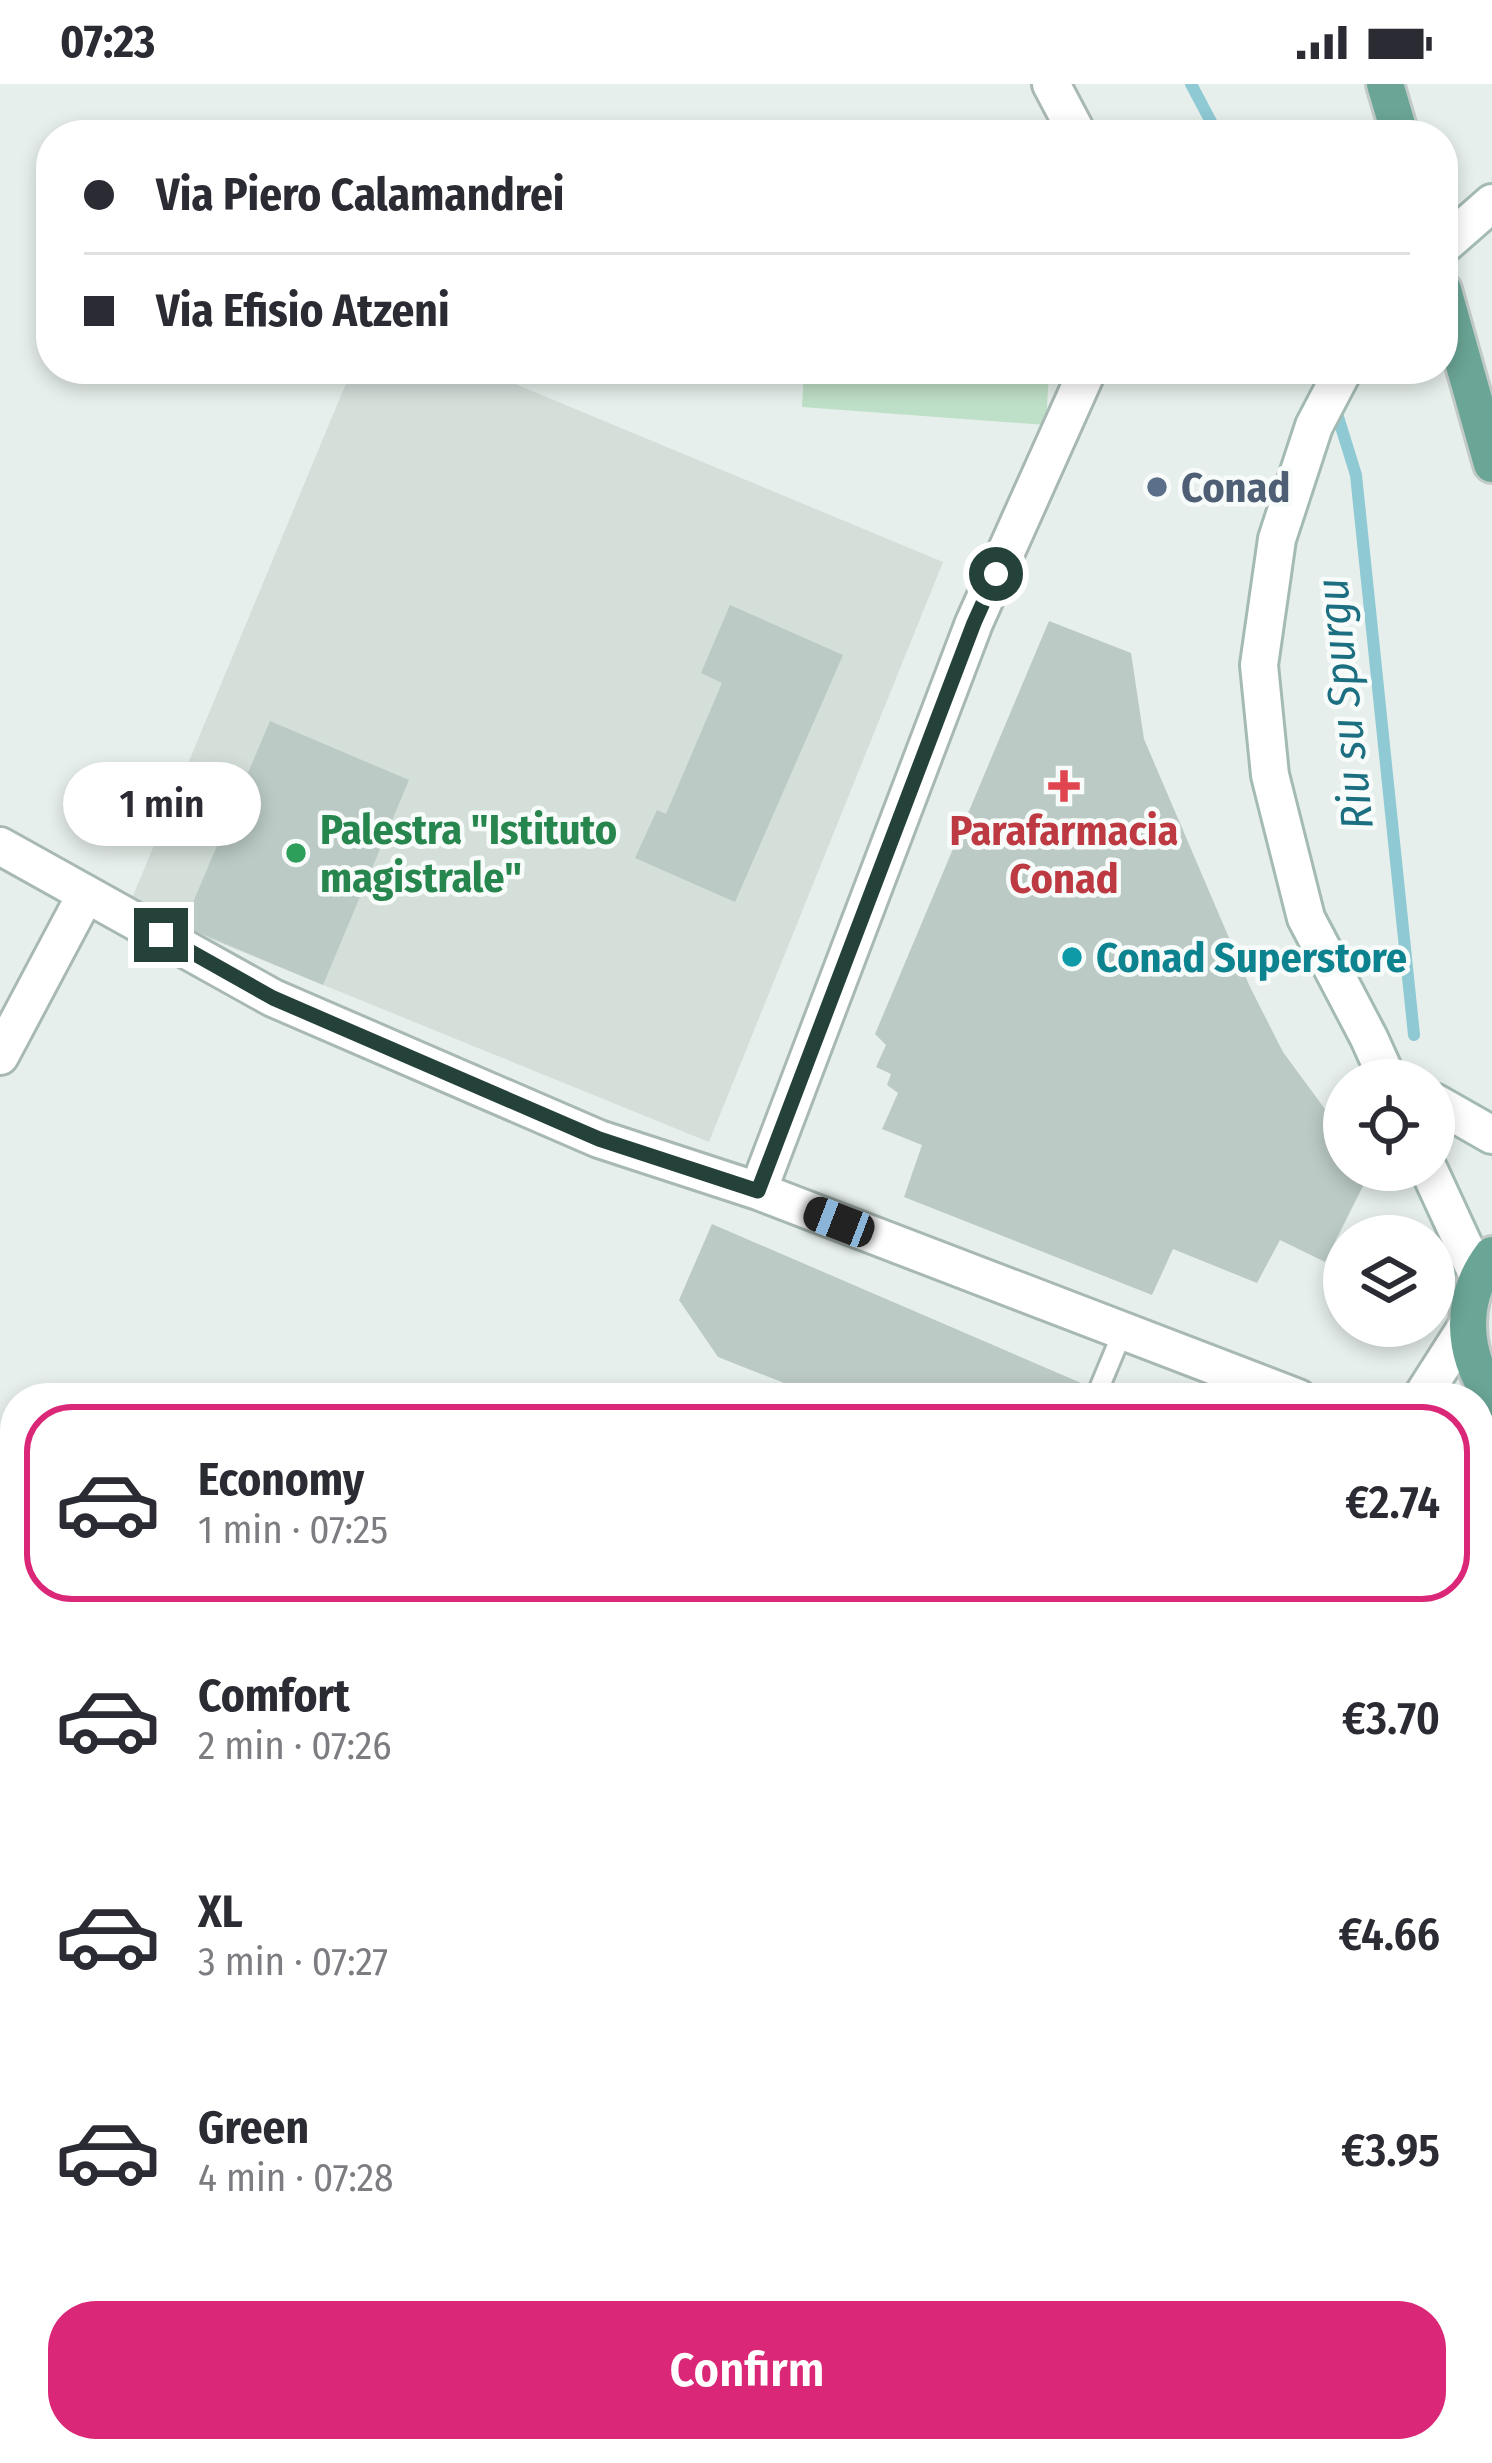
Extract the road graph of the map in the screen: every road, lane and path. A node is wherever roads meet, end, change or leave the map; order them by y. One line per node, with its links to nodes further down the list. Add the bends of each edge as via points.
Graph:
1 (1051, 84): 3 (street)
2 (1385, 84): 4 (main road)
3 (1070, 120)
4 (1396, 120)
5 (1492, 203): 6 (street)
6 (1458, 233)
7 (1458, 343): 10 (main road)
8 (1081, 384): 19 (street, via 974,623)
9 (1336, 384): 13 (street, via 1277,539 1259,665 1270,775 1306,917)
10 (1492, 464)
11 (0, 846): 12 (street)
12 (86, 894): 14 (street); 19 (street, via 295,1007 599,1139)
13 (1370, 1038): 15 (street); 16 (street)
14 (0, 1056)
15 (1379, 1059)
16 (1391, 1059)
17 (1455, 1114): 18 (street)
18 (1492, 1135)
19 (758, 1191): 23 (street)
20 (1441, 1191): 21 (street)
21 (1485, 1265): 22 (main road)
22 (1467, 1326): 26 (street); 27 (main road)
23 (1123, 1330): 24 (lane); 25 (street, via 1209,1354)
24 (1101, 1383)
25 (1268, 1383)
26 (1431, 1383)
27 (1482, 1383)

